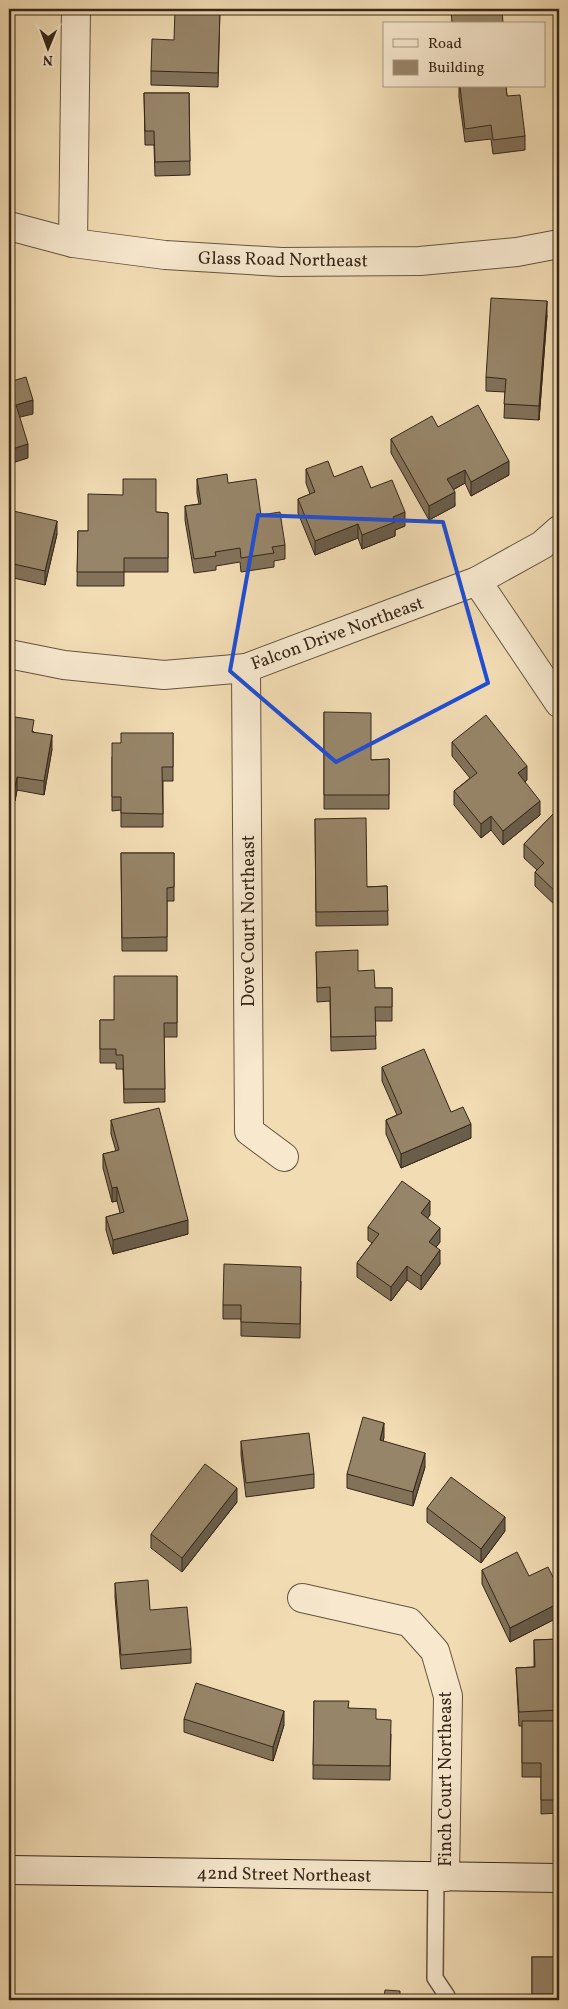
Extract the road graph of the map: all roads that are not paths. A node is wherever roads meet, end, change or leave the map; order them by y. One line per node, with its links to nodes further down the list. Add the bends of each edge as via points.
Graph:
1 (76, 9): 3 (street)
2 (9, 226): 3 (street, Glass Road Northeast)
3 (73, 243): 4 (street, Glass Road Northeast, via 165,256 281,262 420,261 517,252)
4 (559, 244)
5 (559, 530): 6 (street, Falcon Drive Northeast, via 542,545)
6 (477, 581): 8 (street, Falcon Drive Northeast); 9 (street)
7 (9, 654): 8 (street, Falcon Drive Northeast, via 64,665 164,675)
8 (246, 668): 10 (street, Dove Court Northeast, via 249,1130)
9 (559, 703)
10 (284, 1157)
11 (302, 1598): 13 (street, Finch Court Northeast, via 409,1622 435,1651 448,1696)
12 (9, 1870): 13 (street, 42nd Street Northeast)
13 (441, 1877): 14 (street, 42nd Street Northeast); 15 (lane, via 436,1978)
14 (559, 1878)
15 (447, 1996)

